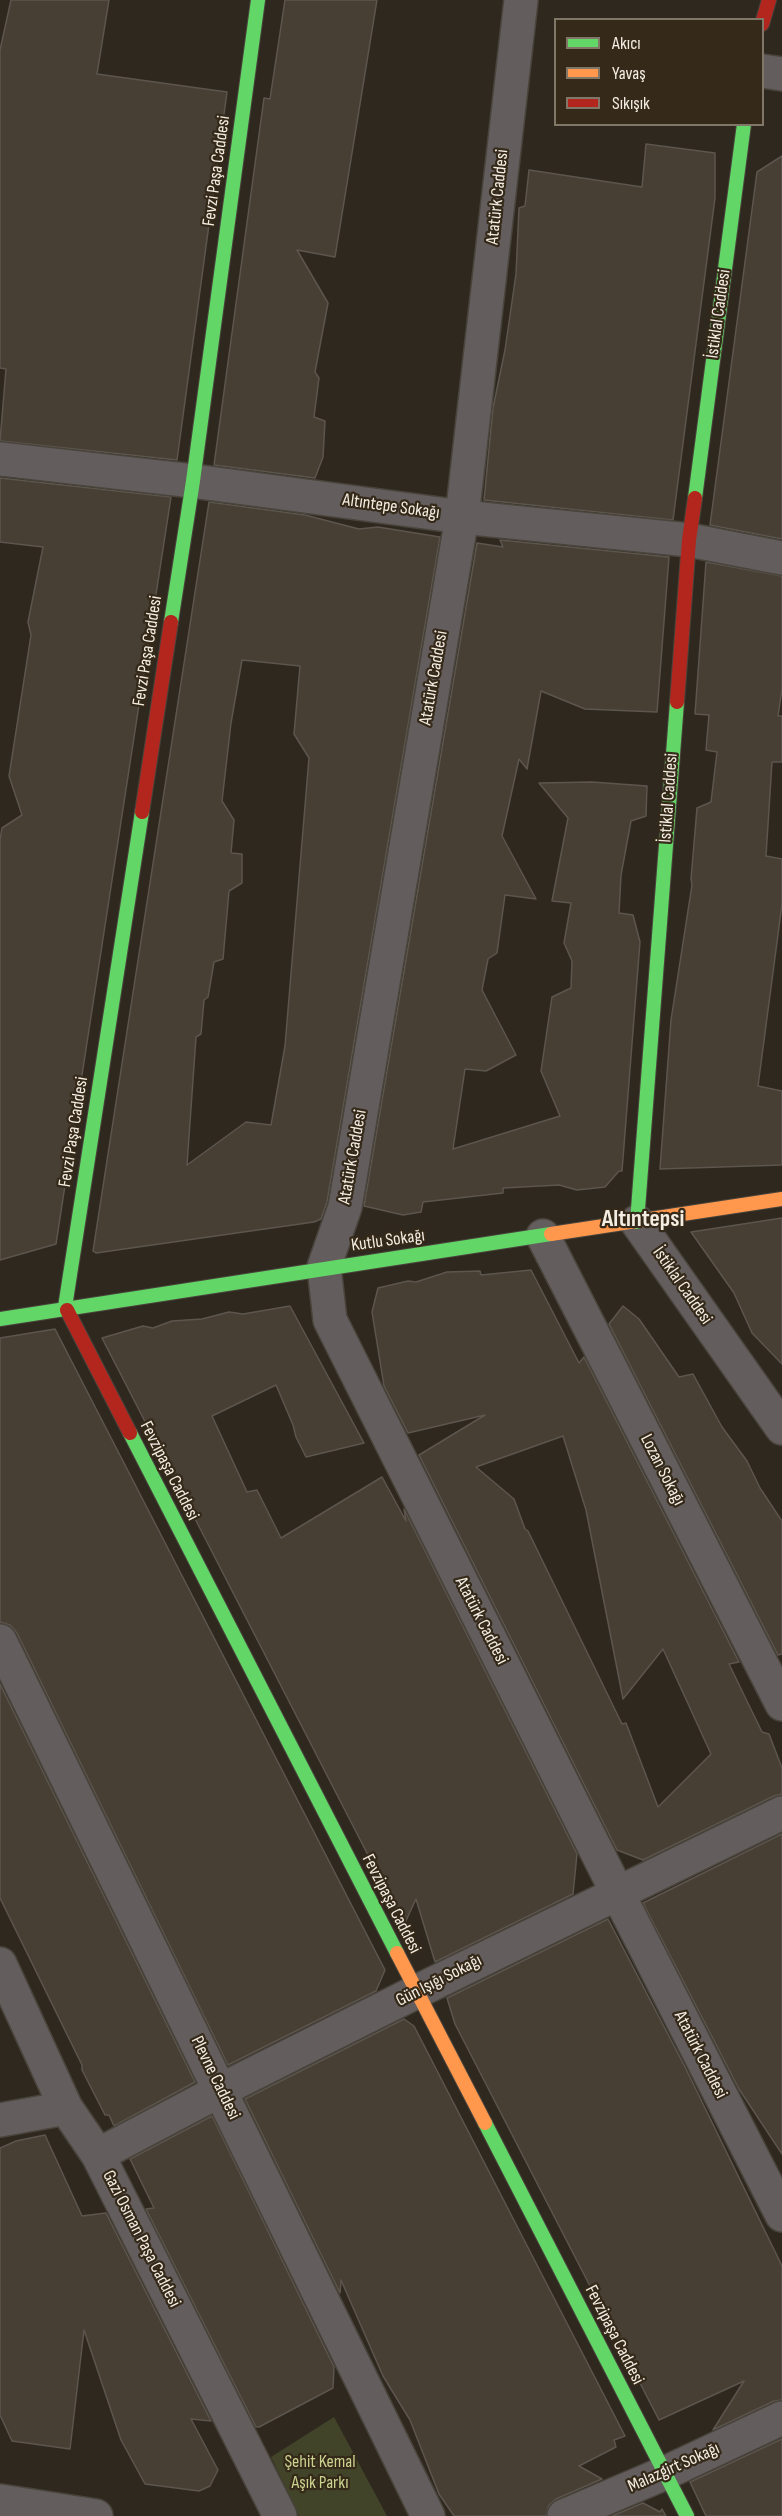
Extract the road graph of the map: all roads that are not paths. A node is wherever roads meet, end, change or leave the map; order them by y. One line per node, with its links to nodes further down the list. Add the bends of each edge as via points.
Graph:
1 (258, 0): 9 (street, Fevzi Paşa Caddesi)
2 (521, 0): 10 (street, Atatürk Caddesi)
3 (769, 0): 4 (street)
4 (764, 18)
5 (764, 71): 6 (street)
6 (782, 74)
7 (744, 126): 11 (street, İstiklal Caddesi)
8 (0, 459): 9 (street, Altıntepe Sokağı)
9 (193, 481): 10 (street, Altıntepe Sokağı); 17 (street, Fevzi Paşa Caddesi)
10 (462, 517): 11 (street, Altıntepe Sokağı); 16 (street, Atatürk Caddesi, via 345,1207)
11 (689, 540): 12 (street, Altıntepe Sokağı); 14 (street, İstiklal Caddesi)
12 (782, 558)
13 (782, 1199): 14 (street, Kutlu Sokağı)
14 (637, 1222): 15 (street, Kutlu Sokağı); 19 (street, İstiklal Caddesi)
15 (543, 1236): 16 (street, Kutlu Sokağı); 21 (street, Lozan Sokağı)
16 (324, 1267): 17 (street, Kutlu Sokağı); 23 (street, Atatürk Caddesi, via 330,1320)
17 (65, 1307): 18 (street, Kutlu Sokağı); 25 (street, Fevzipaşa Caddesi)
18 (0, 1318)
19 (782, 1428)
20 (0, 1641): 26 (street, Plevne Caddesi)
21 (782, 1704)
22 (782, 1813): 23 (street, Gün Işığı Sokağı)
23 (617, 1892): 25 (street, Gün Işığı Sokağı); 30 (street, Atatürk Caddesi)
24 (0, 1964): 27 (street, Gazi Osman Paşa Caddesi)
25 (416, 1992): 26 (street, Gün Işığı Sokağı); 32 (street, Fevzipaşa Caddesi)
26 (221, 2090): 29 (street, Gün Işığı Sokağı); 36 (street, Plevne Caddesi)
27 (66, 2108): 28 (street); 29 (street, Gazi Osman Paşa Caddesi)
28 (0, 2120)
29 (98, 2155): 35 (street, Gazi Osman Paşa Caddesi)
30 (782, 2215)
31 (782, 2418): 32 (street, Malazgirt Sokağı)
32 (665, 2473): 37 (street, Malazgirt Sokağı); 38 (street, Fevzipaşa Caddesi)
33 (0, 2501): 34 (street)
34 (96, 2516)
35 (280, 2516)
36 (428, 2516)
37 (564, 2516)
38 (687, 2516)

